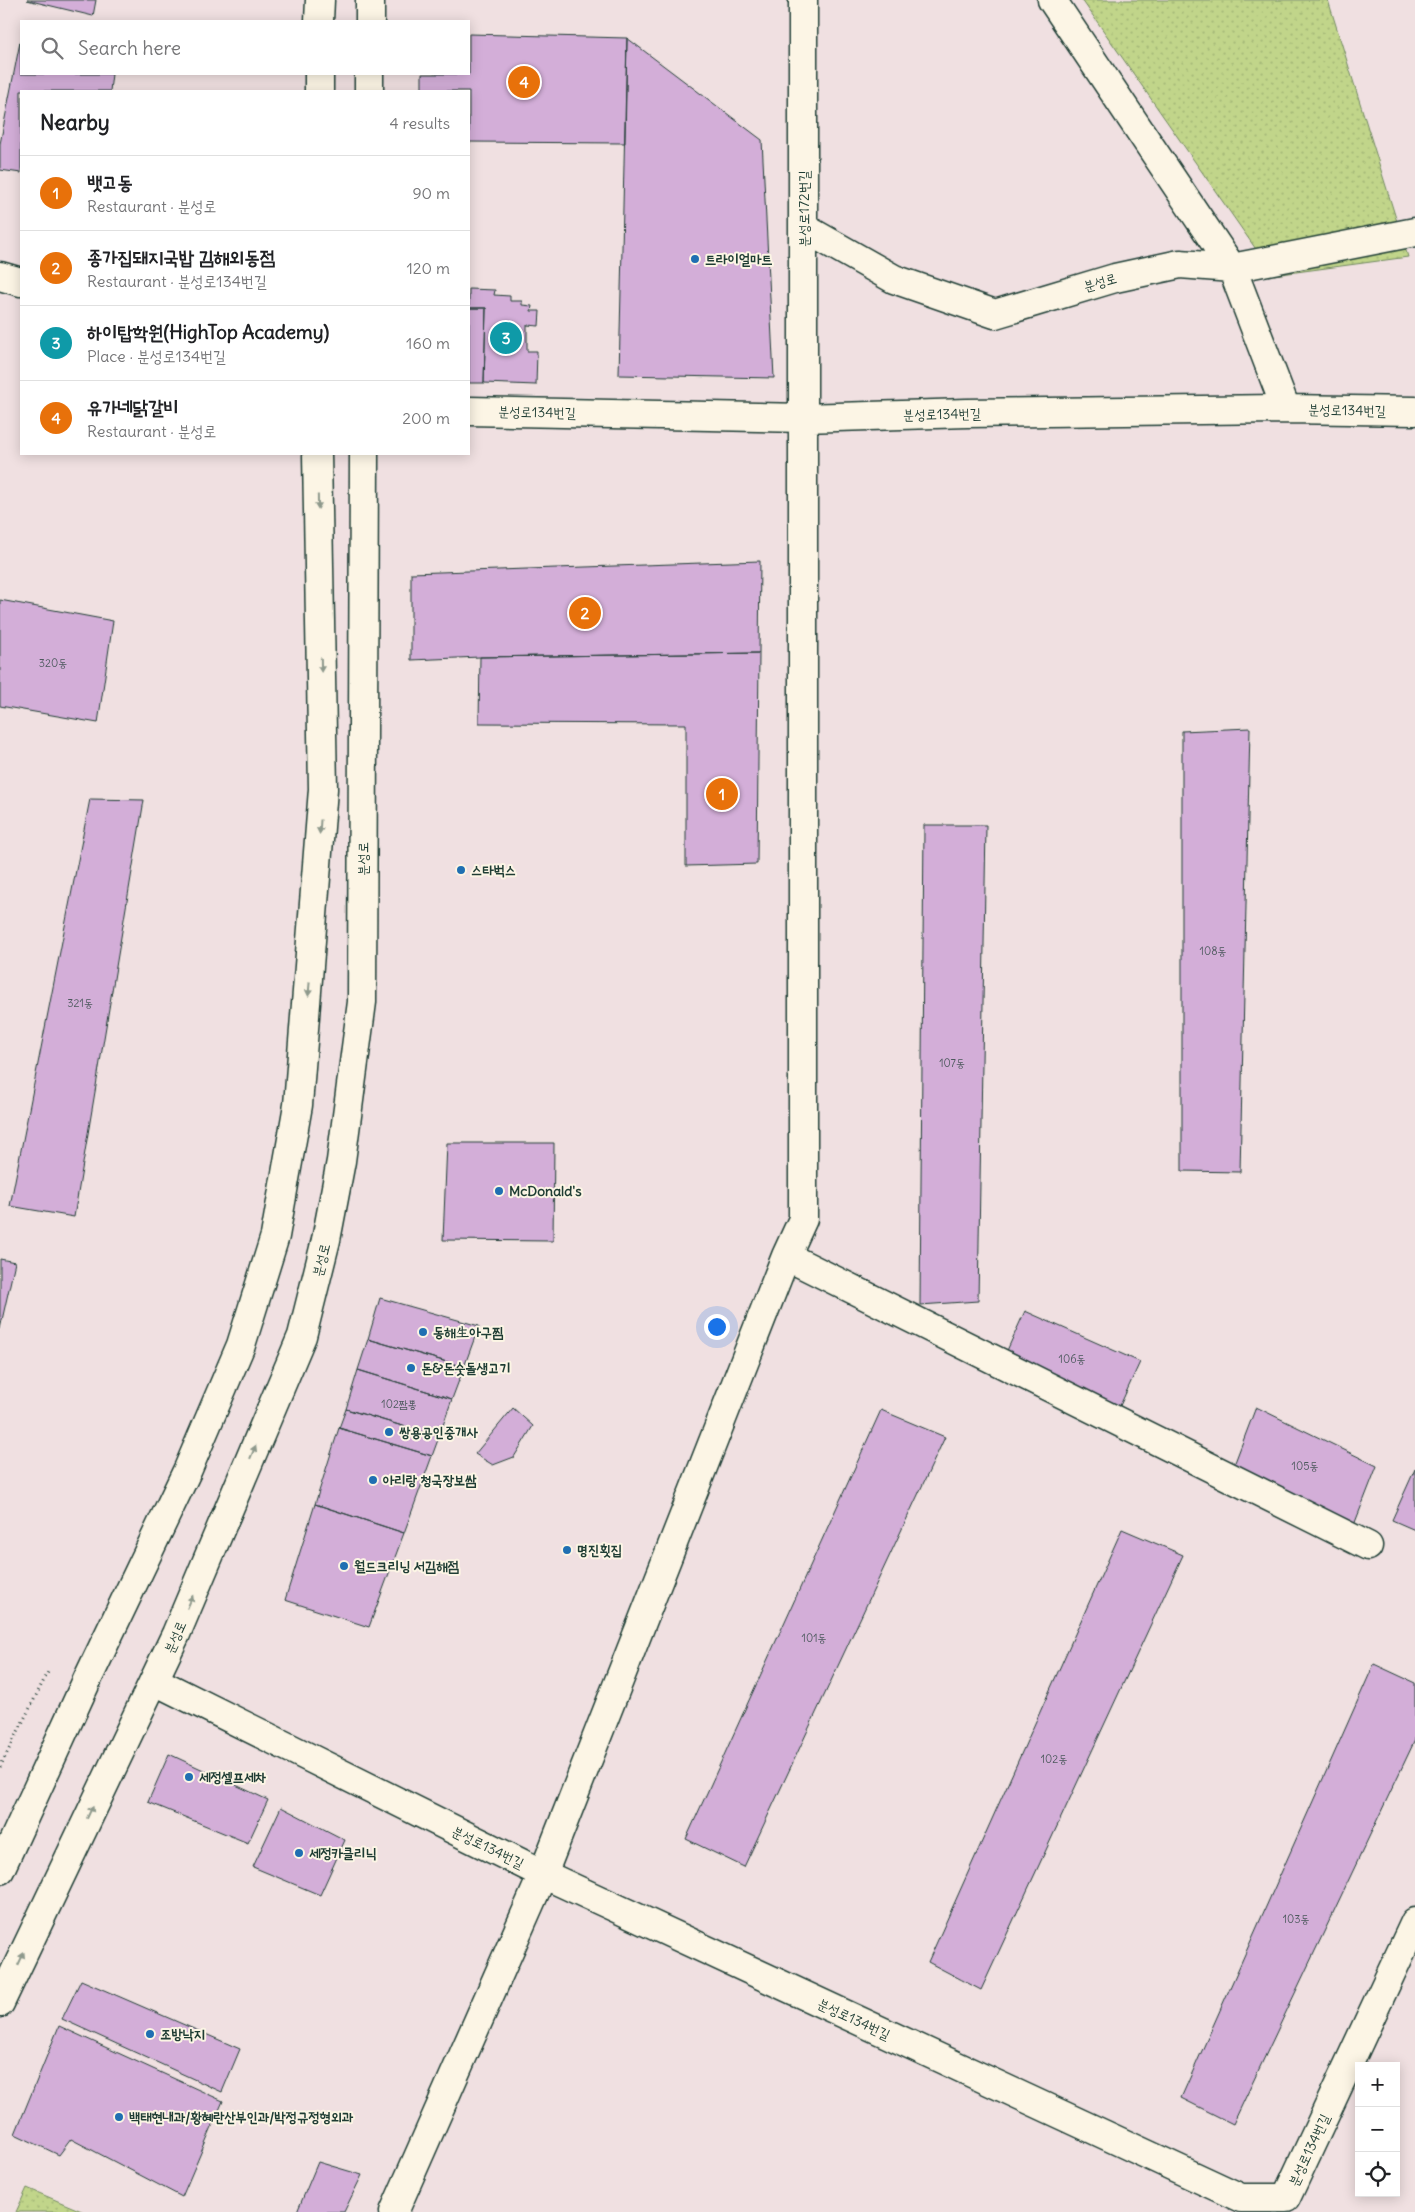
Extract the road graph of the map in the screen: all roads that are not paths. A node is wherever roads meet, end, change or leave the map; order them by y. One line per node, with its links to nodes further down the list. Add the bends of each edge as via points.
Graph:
1 (320, 0): 5 (street)
2 (370, 0): 6 (street)
3 (803, 0): 11 (street, 분성로172번길)
4 (1052, 0): 13 (street)
5 (319, 20)
6 (370, 20)
7 (319, 75): 9 (street)
8 (369, 75): 10 (street)
9 (319, 90)
10 (369, 90)
11 (804, 228): 13 (street, 분성로, via 894,280 995,314 1115,278 1180,264); 19 (street, 분성로172번길)
12 (1415, 232): 13 (street, 분성로)
13 (1232, 268): 16 (street)
14 (0, 276): 15 (street)
15 (20, 282)
16 (1286, 409): 18 (street, 분성로134번길); 19 (street, 분성로134번길)
17 (470, 411): 19 (street, 분성로134번길)
18 (1415, 411)
19 (804, 418): 22 (street, 분성로172번길, via 803,1219)
20 (317, 455): 25 (street, one-way to 25, via 323,789 298,1105 275,1236 241,1345 188,1469)
21 (364, 455): 24 (street, 분성로, one-way to 21, via 302,1336 326,1240 341,1161 362,1002)
22 (786, 1256): 23 (street); 26 (street, 분성로172번길)
23 (1368, 1546)
24 (155, 1681): 26 (street, 분성로134번길); 28 (street, 분성로, one-way to 24)
25 (0, 1870)
26 (543, 1874): 27 (street, 분성로134번길, via 1241,2198 1286,2198); 29 (street, 분성로172번길)
27 (1415, 1922)
28 (0, 2003)
29 (394, 2212)

